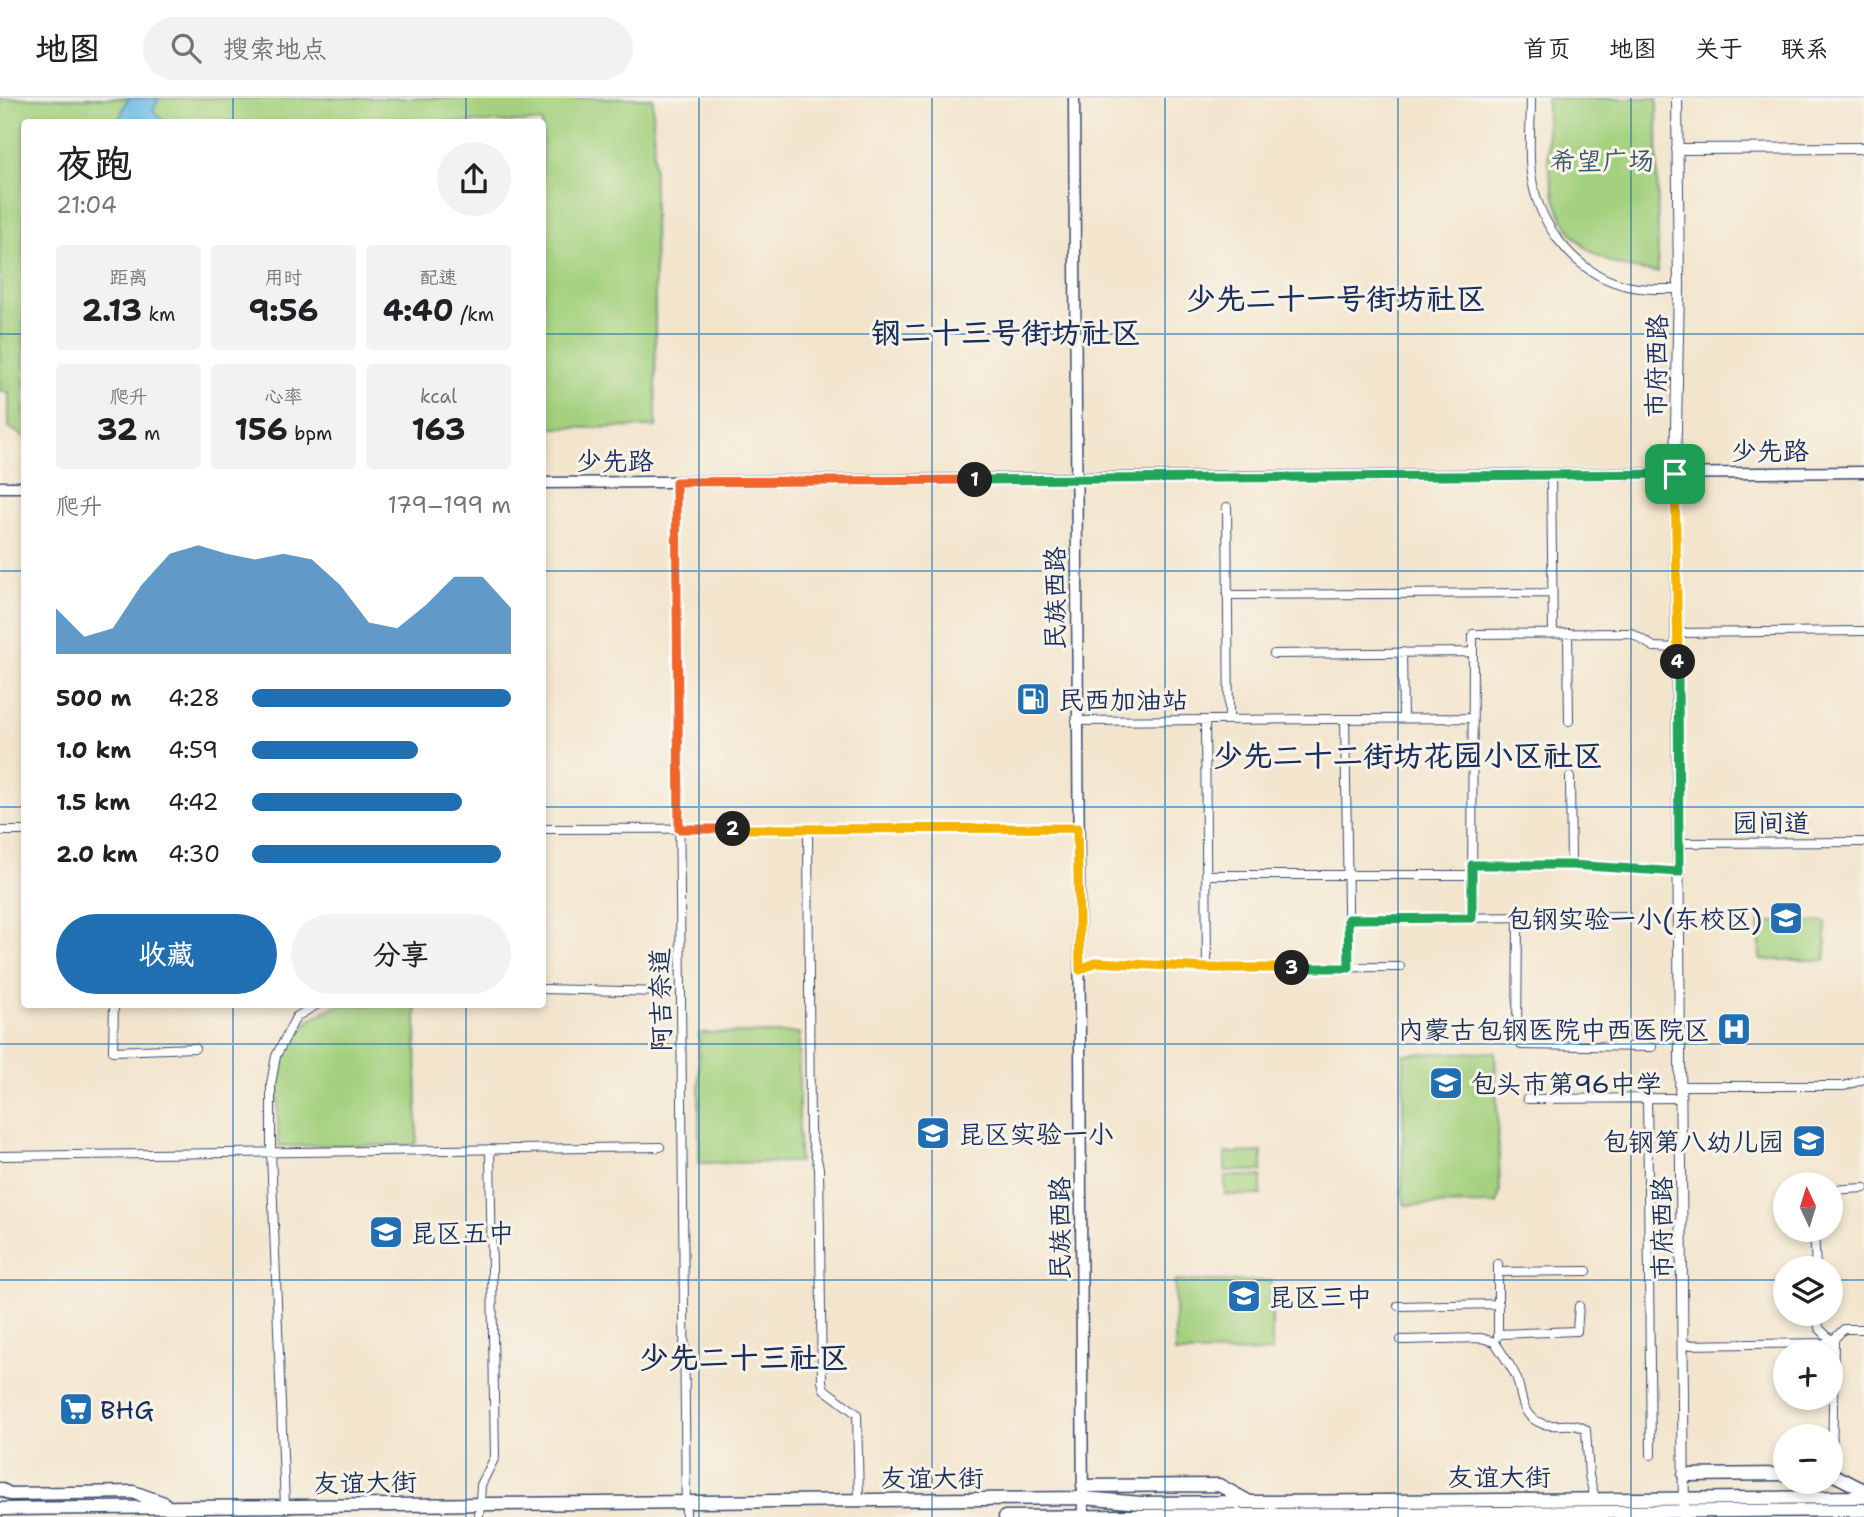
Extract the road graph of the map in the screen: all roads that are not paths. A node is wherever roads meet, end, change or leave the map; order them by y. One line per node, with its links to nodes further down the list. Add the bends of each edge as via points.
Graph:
1 (1073, 98): 10 (main road, 民族西路)
2 (1531, 98): 6 (street, via 1531,172 1552,230 1576,259 1610,281)
3 (1677, 98): 5 (street, 市府西路)
4 (1864, 148): 5 (street)
5 (1677, 149): 6 (street, 市府西路)
6 (1679, 289): 8 (street, 市府西路)
7 (1864, 472): 8 (main road, 少先路)
8 (1675, 474): 9 (main road, 少先路); 21 (street, 市府西路)
9 (1551, 475): 10 (main road, 少先路); 16 (street)
10 (1076, 479): 11 (main road, 少先路); 31 (main road, 民族西路)
11 (676, 482): 12 (main road, 少先路); 36 (street, 阿吉奈道)
12 (546, 483)
13 (0, 487): 14 (main road)
14 (21, 487)
15 (1227, 507): 17 (street)
16 (1552, 593): 17 (street); 19 (street)
17 (1227, 595): 30 (street)
18 (1864, 631): 21 (street)
19 (1552, 633): 20 (street); 24 (street, via 1473,634)
20 (1568, 633): 22 (street, via 1631,633 1654,647); 32 (street)
21 (1678, 633): 22 (street, 市府西路)
22 (1678, 648): 41 (street, 市府西路)
23 (1402, 652): 24 (street); 25 (street); 26 (street)
24 (1473, 652): 27 (street)
25 (1274, 654)
26 (1403, 718): 27 (street); 28 (street)
27 (1472, 718): 42 (street)
28 (1345, 719): 30 (street); 45 (street)
29 (1205, 720): 30 (street); 31 (street); 47 (street)
30 (1229, 720)
31 (1076, 721): 34 (main road, 民族西路)
32 (1569, 721)
33 (1570, 777): 43 (street)
34 (1077, 828): 37 (street); 55 (main road, 民族西路)
35 (546, 829): 36 (street)
36 (679, 829): 37 (street); 97 (street, 阿吉奈道)
37 (808, 829): 95 (street, via 810,1132 819,1168 822,1381 824,1389 857,1414)
38 (0, 831): 39 (street)
39 (21, 831)
40 (1864, 842): 41 (street, 园间道)
41 (1679, 844): 44 (street, 市府西路)
42 (1472, 865): 43 (street); 46 (street)
43 (1571, 865): 44 (street)
44 (1679, 872): 63 (street, 市府西路)
45 (1348, 875): 46 (street); 47 (street); 51 (street)
46 (1472, 875): 49 (street)
47 (1206, 876): 53 (street)
48 (1627, 916): 50 (street)
49 (1472, 918): 50 (street); 51 (street)
50 (1518, 918): 60 (street, via 1517,1039 1521,1045)
51 (1348, 919): 54 (street)
52 (1401, 967): 54 (street)
53 (1207, 968): 54 (street); 55 (street, via 1096,962)
54 (1349, 968)
55 (1080, 970): 91 (main road, 民族西路)
56 (546, 989): 57 (street)
57 (663, 992)
58 (114, 1008): 61 (street, via 113,1051)
59 (311, 1008): 69 (street, via 296,1017 276,1056 271,1084)
60 (1651, 1047)
61 (195, 1048)
62 (1864, 1079): 63 (street, via 1844,1086)
63 (1681, 1086): 65 (street, 市府西路)
64 (1647, 1096): 65 (street); 66 (street); 85 (street)
65 (1681, 1098): 84 (street, 市府西路)
66 (1527, 1099)
67 (660, 1147): 68 (street)
68 (490, 1149): 69 (street); 101 (street, via 495,1457 481,1485)
69 (271, 1152): 70 (street); 98 (street)
70 (0, 1156)
71 (1864, 1188): 72 (street)
72 (1843, 1189)
73 (1587, 1271): 74 (street, via 1498,1268)
74 (1499, 1304): 75 (street); 79 (street)
75 (1398, 1306)
76 (1579, 1306): 79 (street, via 1577,1331)
77 (1819, 1326): 81 (street)
78 (1864, 1329): 82 (street, via 1840,1331)
79 (1497, 1338): 80 (street); 93 (street, via 1528,1414 1547,1425 1586,1430)
80 (1401, 1340)
81 (1831, 1340)
82 (1836, 1340)
83 (1773, 1344): 84 (street)
84 (1683, 1345): 87 (street, 市府西路)
85 (1651, 1455)
86 (1773, 1474): 87 (main road)
87 (1684, 1475): 103 (street, 市府西路)
88 (1843, 1479): 90 (main road)
89 (0, 1489): 99 (main road, via 10,1494 133,1492)
90 (1864, 1490)
91 (1083, 1492): 94 (main road, 友谊大街); 96 (main road, via 1219,1485); 102 (main road, 友谊大街); 110 (main road, 民族西路)
92 (1864, 1497): 103 (main road, 友谊大街)
93 (1595, 1498): 96 (main road, 友谊大街); 103 (main road, 友谊大街)
94 (1029, 1499): 95 (main road, 友谊大街); 109 (main road)
95 (859, 1500): 97 (main road, 友谊大街)
96 (1248, 1501): 102 (main road, 友谊大街)
97 (686, 1502): 101 (main road, 友谊大街); 107 (street, 阿吉奈道)
98 (285, 1506): 99 (main road, 友谊大街); 101 (main road, 友谊大街)
99 (174, 1507): 100 (main road, 友谊大街)
100 (0, 1509)
101 (480, 1510)
102 (1140, 1510): 105 (main road, 友谊大街); 110 (main road, 友谊大街)
103 (1684, 1510): 104 (main road, 友谊大街); 106 (main road, 友谊大街)
104 (1864, 1510)
105 (1382, 1516): 106 (main road, 友谊大街)
106 (1509, 1516)
107 (686, 1517)
108 (1005, 1517): 109 (main road, 友谊大街)
109 (1029, 1517): 110 (main road, 友谊大街)
110 (1083, 1517)

